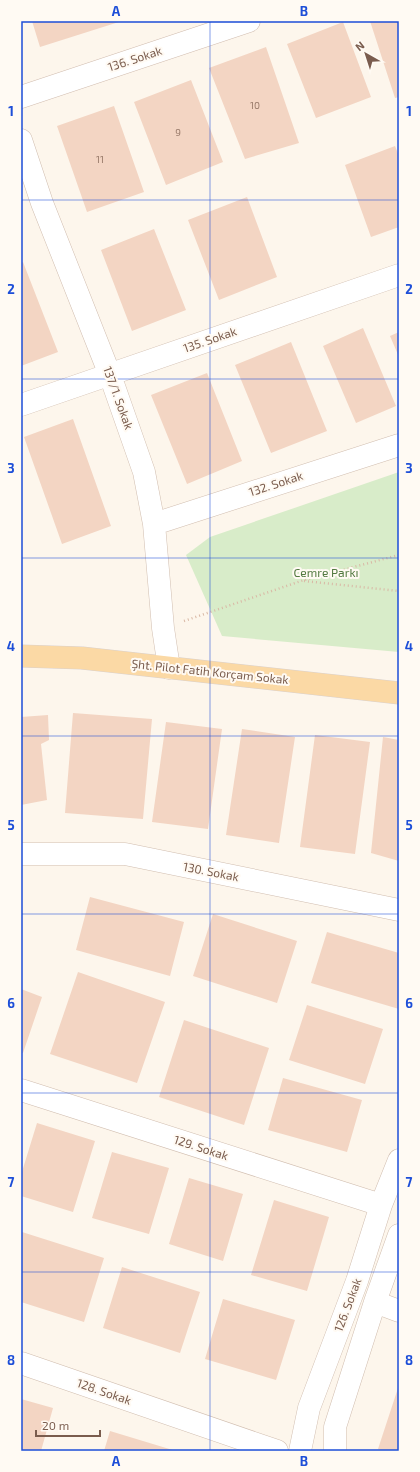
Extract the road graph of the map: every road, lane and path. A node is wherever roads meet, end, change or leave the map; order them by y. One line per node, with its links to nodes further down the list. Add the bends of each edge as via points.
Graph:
1 (249, 21): 2 (street, 136. Sokak)
2 (21, 97)
3 (21, 140): 5 (street, 137/1. Sokak, via 42,203)
4 (399, 274): 5 (street, 135. Sokak)
5 (110, 375): 6 (street, 135. Sokak); 8 (street, 137/1. Sokak, via 144,472)
6 (21, 406)
7 (399, 445): 8 (street, 132. Sokak)
8 (154, 524): 12 (street, 137/1. Sokak)
9 (399, 555): 10 (path)
10 (301, 581): 11 (path); 12 (path)
11 (399, 591)
12 (163, 628): 14 (street, 137/1. Sokak)
13 (21, 656): 14 (main road, Şht. Pilot Fatih Korçam Sokak, via 82,658)
14 (169, 668): 15 (main road, Şht. Pilot Fatih Korçam Sokak)
15 (399, 693)
16 (21, 854): 17 (street, 130. Sokak, via 125,854)
17 (399, 910)
18 (21, 1090): 20 (street, 129. Sokak)
19 (399, 1160): 20 (street, 126. Sokak)
20 (381, 1205): 26 (street, 126. Sokak, via 357,1280 308,1408)
21 (399, 1235): 22 (street, 126. Sokak)
22 (375, 1302): 23 (street); 27 (street, 126. Sokak, via 336,1427)
23 (399, 1312)
24 (21, 1363): 25 (street, 128. Sokak)
25 (277, 1451)
26 (300, 1451)
27 (335, 1451)

